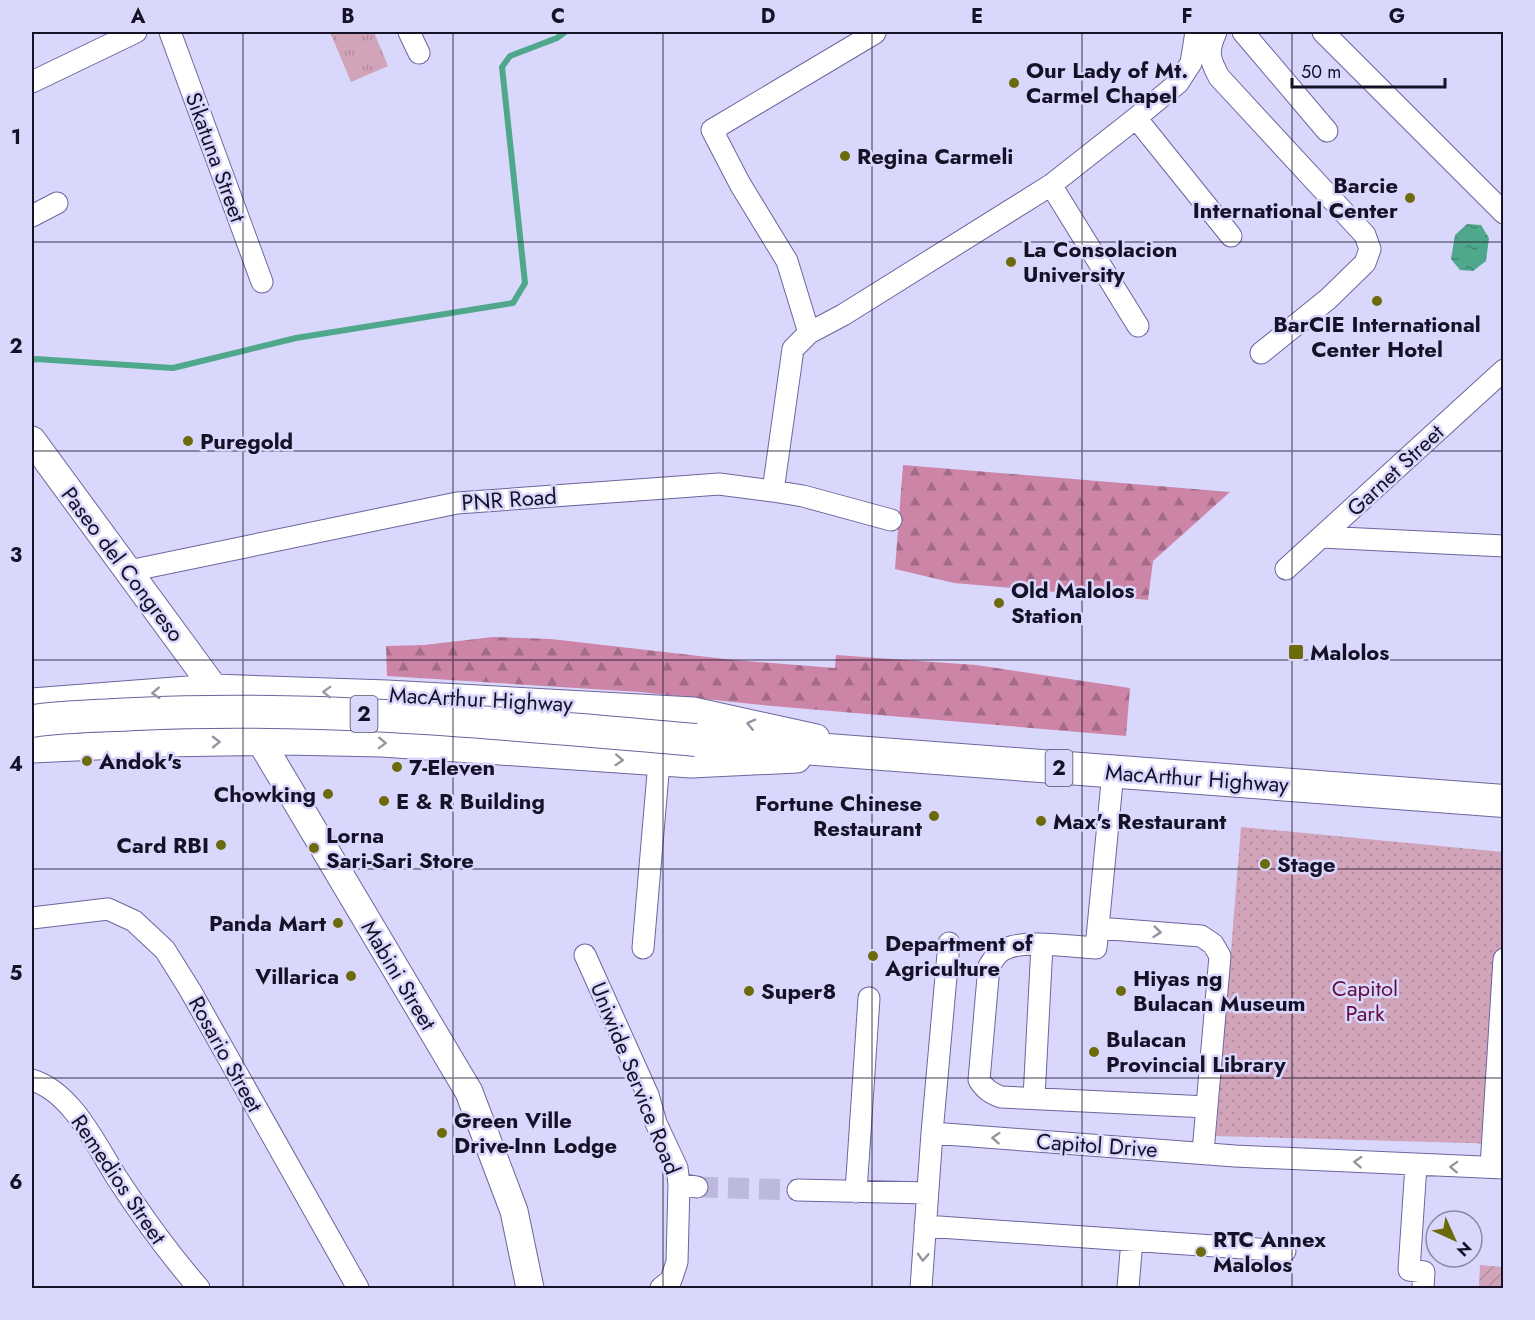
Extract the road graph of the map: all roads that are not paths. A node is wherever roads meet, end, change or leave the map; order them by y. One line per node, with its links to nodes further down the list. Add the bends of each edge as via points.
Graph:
1 (136, 32): 10 (street)
2 (170, 32): 18 (street, Sikatuna Street)
3 (409, 32): 9 (street)
4 (1196, 32): 11 (street, via 1191,63 1178,83)
5 (1216, 32): 21 (street, via 1209,59 1219,77 1365,235 1370,249 1365,263 1328,299)
6 (1243, 32): 12 (street)
7 (1323, 32): 15 (street)
8 (875, 33): 20 (street, via 712,130 788,261)
9 (419, 53)
10 (32, 82)
11 (1136, 118): 13 (street); 17 (street)
12 (1327, 131)
13 (1051, 185): 19 (street); 20 (street)
14 (57, 203): 16 (street)
15 (1503, 213)
16 (32, 216)
17 (1231, 236)
18 (262, 282)
19 (1138, 326)
20 (809, 333): 24 (street, via 793,349)
21 (1261, 352)
22 (1503, 370): 26 (street, Garnet Street)
23 (32, 440): 29 (main road, Paseo del Congreso)
24 (773, 491): 25 (street, PNR Road); 29 (street, PNR Road, via 719,484 457,502)
25 (891, 520)
26 (1321, 537): 27 (street); 28 (street, Garnet Street)
27 (1501, 543)
28 (1286, 569)
29 (129, 571): 30 (main road, Paseo del Congreso)
30 (214, 688): 31 (main road, MacArthur Highway, one-way to 31); 33 (main road, Mabini Street); 35 (main road, MacArthur Highway, one-way to 30, via 693,711)
31 (32, 702)
32 (32, 721): 35 (highway, MacArthur Highway / 2, bridge, via 189,712 321,711)
33 (261, 742): 34 (main road, MacArthur Highway, one-way to 33); 36 (main road, MacArthur Highway, one-way to 36, via 382,743 578,766); 63 (main road, Mabini Street, via 469,1092 514,1211)
34 (32, 749)
35 (891, 754): 36 (main road, MacArthur Highway, via 691,764); 37 (highway, MacArthur Highway / 2)
36 (659, 762): 43 (street)
37 (1113, 772): 38 (highway, MacArthur Highway / 2); 40 (street)
38 (1503, 801)
39 (32, 918): 62 (street, Rosario Street, via 108,909 134,921 165,950)
40 (1098, 928): 42 (street, via 1096,948); 49 (street, one-way to 49, via 1201,936 1213,944 1220,956)
41 (949, 944): 50 (street)
42 (1042, 945): 48 (street); 48 (street, via 1004,949 989,966 979,1080 993,1094)
43 (643, 948)
44 (585, 955): 60 (street, Uniwide Service Road, via 648,1095 656,1123 688,1186 677,1262)
45 (1503, 959): 53 (street)
46 (868, 998): 55 (street)
47 (32, 1080): 61 (street, Remedios Street, via 60,1097 78,1117 151,1227)
48 (1034, 1098): 49 (street)
49 (1207, 1107): 51 (street)
50 (932, 1133): 51 (street, Capitol Drive, one-way to 50); 56 (street)
51 (1203, 1152): 52 (street, Capitol Drive, one-way to 51)
52 (1416, 1165): 53 (street, Capitol Drive, one-way to 52); 66 (street, via 1408,1270 1424,1272)
53 (1497, 1168)
54 (798, 1190): 55 (street)
55 (856, 1192): 56 (street)
56 (927, 1193): 57 (street)
57 (925, 1227): 58 (street); 64 (street, one-way to 64)
58 (1132, 1240): 59 (street); 65 (street)
59 (1285, 1251)
60 (668, 1286)
61 (199, 1288)
62 (358, 1288)
63 (530, 1288)
64 (921, 1288)
65 (1128, 1288)
66 (1423, 1288)

